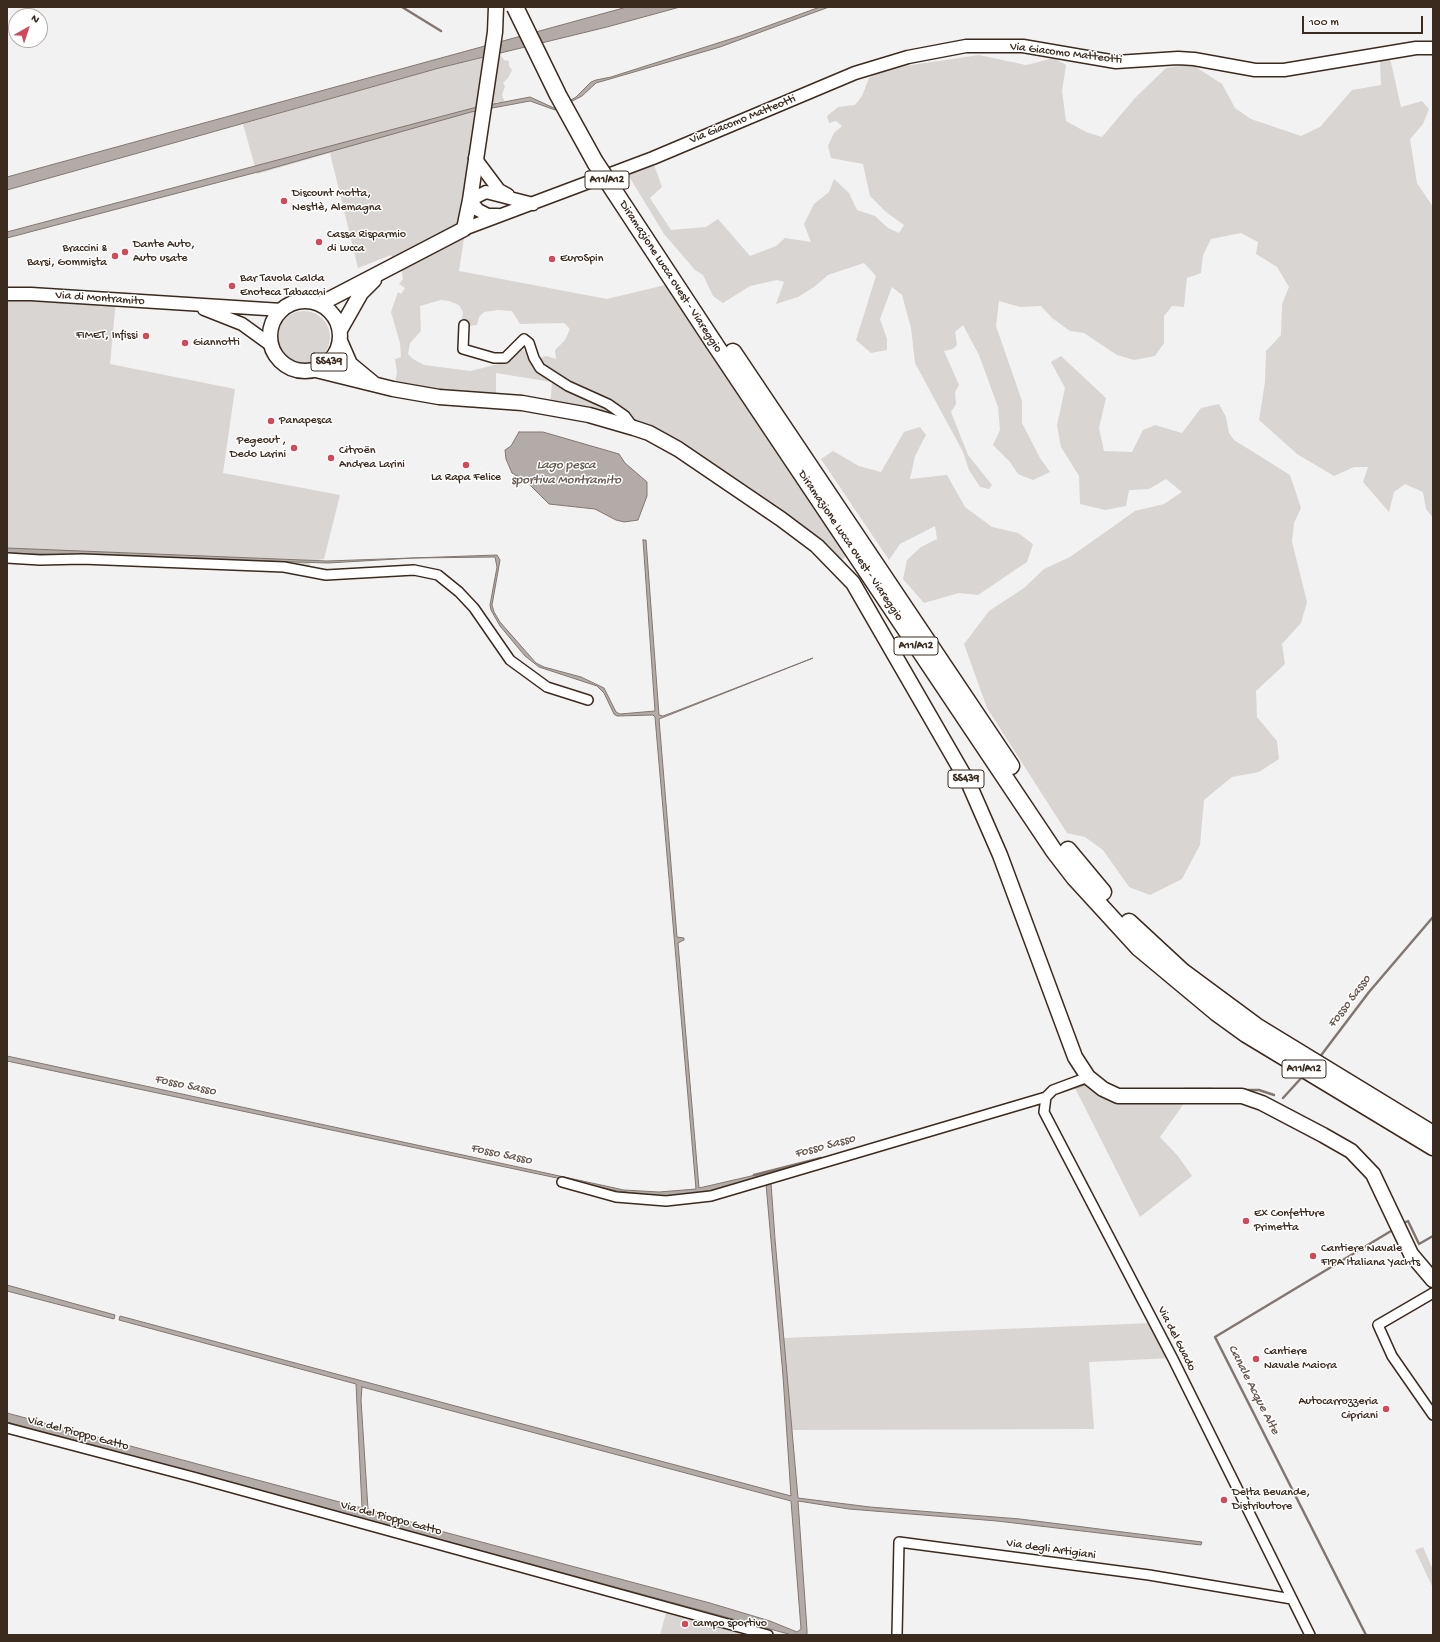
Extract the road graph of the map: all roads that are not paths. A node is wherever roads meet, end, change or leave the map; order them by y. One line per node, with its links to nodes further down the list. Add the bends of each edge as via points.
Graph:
1 (488, 7): 5 (main road)
2 (496, 7): 5 (main road)
3 (515, 7): 20 (highway, Diramazione Lucca ovest - Viareggio / A11/A12, bridge, via 558,95 595,162)
4 (526, 7): 20 (highway, Diramazione Lucca ovest - Viareggio / A11/A12, via 603,156)
5 (495, 32): 7 (main road)
6 (1433, 48): 10 (main road, Via Giacomo Matteotti, via 1393,51 1284,70 1255,70 1194,59 1116,62 1023,46 966,46 908,57 855,73 653,158)
7 (475, 158): 8 (main road, via 499,190); 9 (main road)
8 (512, 198): 9 (main road, via 486,192); 10 (main road)
9 (470, 200): 11 (main road, via 488,215); 12 (main road)
10 (533, 204): 11 (main road, Via Giacomo Matteotti)
11 (498, 215): 12 (main road, Via Giacomo Matteotti)
12 (464, 230): 13 (main road, SS439)
13 (387, 270): 15 (main road, SS439); 19 (main road, SS439, via 362,293)
14 (7, 294): 16 (main road, Via di Montramito)
15 (320, 304): 17 (main road, via 301,301); 19 (main road, SS439, via 330,311 336,320)
16 (194, 305): 17 (main road, Via di Montramito); 21 (main road, Via di Montramito, via 242,324)
17 (282, 310): 21 (main road, via 271,326)
18 (464, 325): 24 (street, via 463,349 494,358 506,358 524,338 529,343 540,368 568,386 608,404 625,416)
19 (340, 335): 22 (main road, SS439, via 338,350 332,359); 23 (main road, SS439, via 350,364)
20 (719, 341): 27 (highway, Diramazione Lucca ovest - Viareggio / A11/A12, via 780,440); 27 (highway, Diramazione Lucca ovest - Viareggio / A11/A12, via 797,446)
21 (271, 345): 22 (main road, SS439, via 283,364 293,370)
22 (316, 370): 23 (main road, SS439)
23 (374, 385): 24 (main road, SS439, via 439,397 522,402 589,415)
24 (634, 428): 29 (main road, SS439, via 678,449 781,519 816,546 853,583 969,784 1000,855 1073,1050)
25 (7, 558): 26 (street, via 284,567 326,575 414,570 438,575 474,608 510,660 546,687)
26 (588, 700)
27 (1058, 846): 28 (highway, Diramazione Lucca ovest - Viareggio / A11/A12, via 1076,862)
28 (1182, 978): 31 (highway, Diramazione Lucca ovest - Viareggio / A11/A12); 32 (highway, Diramazione Lucca ovest - Viareggio / A11/A12, via 1217,1014 1246,1034)
29 (1088, 1078): 30 (street, via 1053,1090); 34 (main road, SS439, via 1118,1096 1242,1096 1262,1103 1324,1135 1351,1151 1373,1174 1411,1254)
30 (1046, 1097): 33 (street, via 711,1196 666,1201 616,1197); 38 (street, Via del Guado, via 1044,1112 1173,1359)
31 (1433, 1134)
32 (1433, 1147)
33 (562, 1182)
34 (1433, 1280)
35 (1433, 1293): 36 (street, via 1378,1325 1392,1356)
36 (1433, 1415)
37 (7, 1428): 39 (street, Via del Pioppo Gatto)
38 (1292, 1599): 40 (street, Via degli Artigiani, via 1134,1573 899,1542); 41 (street, Via del Guado)
39 (768, 1635)
40 (897, 1635)
41 (1310, 1635)

